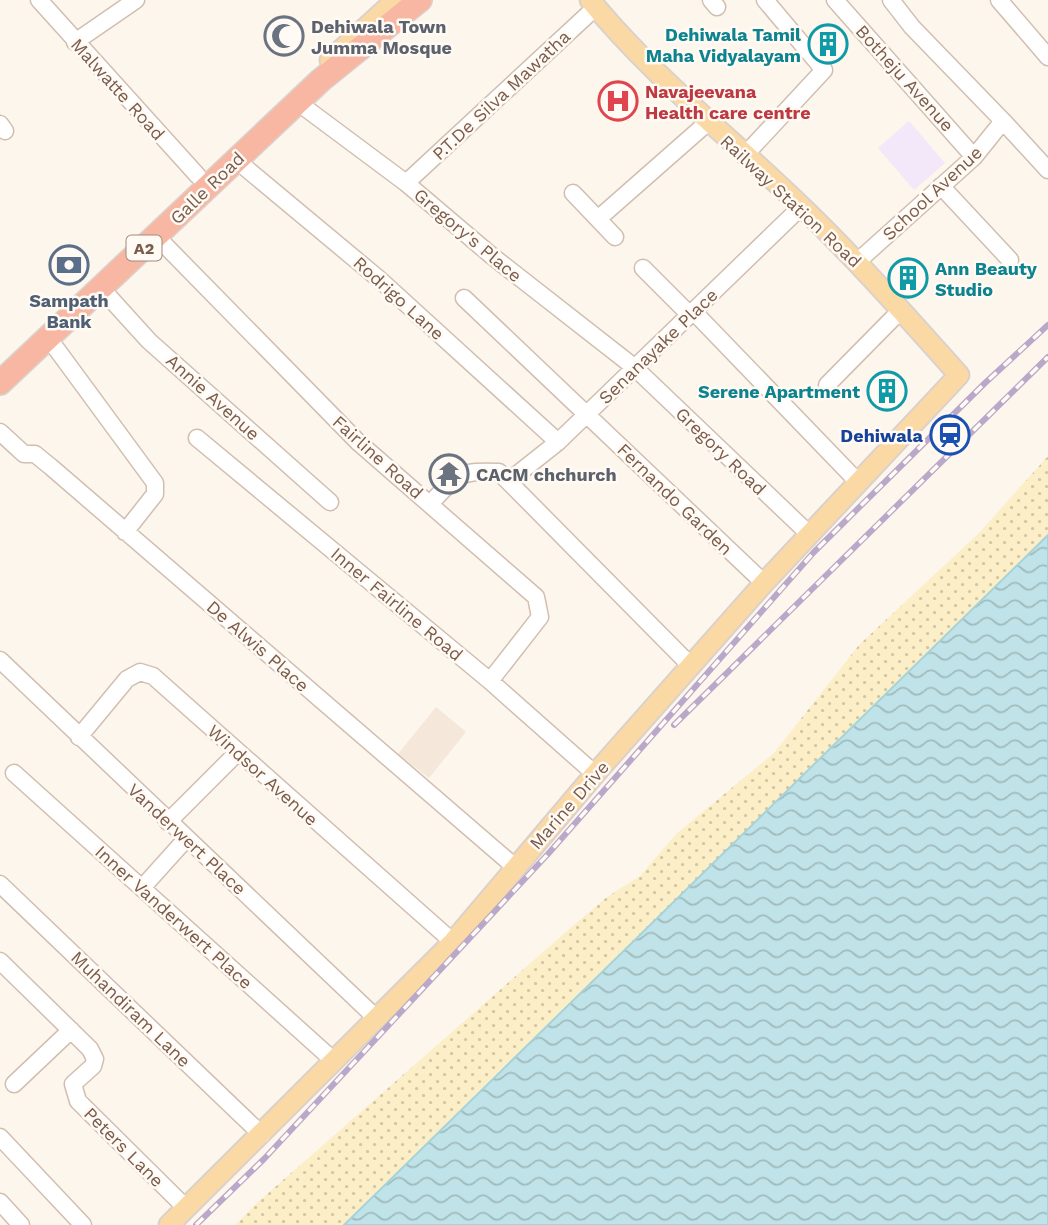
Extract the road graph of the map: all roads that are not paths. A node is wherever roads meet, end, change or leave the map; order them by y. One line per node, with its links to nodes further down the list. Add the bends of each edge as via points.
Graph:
1 (39, 0): 12 (street, Malwatte Road)
2 (136, 0): 12 (street)
3 (396, 0): 15 (main road)
4 (407, 0): 14 (highway, Galle Road / A2)
5 (420, 0): 14 (highway, Galle Road / A2)
6 (429, 0): 15 (main road)
7 (765, 0): 18 (street, via 824,70)
8 (835, 0): 19 (street, Botheju Avenue)
9 (891, 0): 16 (street)
10 (999, 0): 13 (street)
11 (593, 3): 17 (main road, Railway Station Road); 23 (street, P.T.De Silva Mawatha)
12 (75, 42): 22 (street, Malwatte Road)
13 (1048, 57)
14 (319, 78): 15 (highway, Galle Road / A2)
15 (291, 106): 20 (highway, Galle Road / A2); 22 (highway, Galle Road / A2); 23 (street, Gregory's Place)
16 (1003, 121): 19 (street, School Avenue); 21 (street)
17 (707, 123): 18 (main road, Railway Station Road); 27 (street)
18 (744, 156): 26 (main road, Railway Station Road)
19 (974, 157): 24 (street, School Avenue)
20 (235, 159): 28 (highway, Galle Road / A2); 46 (street, Rodrigo Lane, via 379,279)
21 (1048, 170)
22 (198, 176): 38 (highway, Galle Road / A2)
23 (406, 183): 39 (street, Gregory's Place)
24 (942, 186): 30 (street); 31 (street, School Avenue)
25 (573, 192): 27 (street)
26 (801, 206): 31 (main road, Railway Station Road); 36 (street, Senanayake Place)
27 (599, 218): 29 (street)
28 (156, 236): 33 (highway, Galle Road / A2); 50 (street, Fairline Road, via 358,442)
29 (615, 237)
30 (1010, 260)
31 (857, 262): 35 (main road, Railway Station Road)
32 (643, 268): 36 (street)
33 (100, 287): 37 (highway, Galle Road / A2); 49 (street, Annie Avenue, via 149,341)
34 (464, 298): 43 (street, Fernando Garden)
35 (901, 310): 40 (main road, Railway Station Road); 42 (street)
36 (692, 313): 39 (street, Senanayake Place); 48 (street)
37 (47, 335): 41 (highway, Galle Road / A2); 51 (street, via 155,483 155,494)
38 (0, 361)
39 (634, 367): 43 (street, Senanayake Place); 52 (street, Gregory Road)
40 (959, 375): 48 (main road, Marine Drive)
41 (0, 383)
42 (827, 385)
43 (587, 415): 46 (street, Senanayake Place); 53 (street, Fernando Garden)
44 (0, 432): 51 (street, De Alwis Place, via 24,454 35,454)
45 (197, 438): 56 (street, Inner Fairline Road)
46 (558, 442): 47 (street, Senanayake Place)
47 (510, 480): 50 (street, via 499,472 470,471 453,479); 55 (street)
48 (858, 482): 52 (main road, Marine Drive)
49 (330, 502)
50 (430, 504): 56 (street, Fairline Road, via 541,606 540,617)
51 (125, 532): 63 (street, De Alwis Place)
52 (809, 534): 53 (main road, Marine Drive)
53 (764, 583): 55 (main road, Marine Drive)
54 (0, 660): 57 (street, Vanderwert Place)
55 (691, 666): 60 (main road, Marine Drive)
56 (490, 681): 60 (street, Inner Fairline Road)
57 (79, 737): 58 (street, Windsor Avenue, via 127,679 140,671 153,676); 61 (street, Vanderwert Place)
58 (237, 753): 61 (street); 66 (street, Windsor Avenue)
59 (14, 773): 65 (street, Inner Vanderwert Place)
60 (595, 774): 63 (main road, Marine Drive)
61 (168, 822): 62 (street, Vanderwert Place)
62 (186, 839): 65 (street); 68 (street, Vanderwert Place)
63 (515, 867): 66 (main road, Marine Drive)
64 (0, 884): 72 (street, Muhandiram Lane)
65 (142, 888): 70 (street, Inner Vanderwert Place)
66 (453, 942): 68 (main road, Marine Drive)
67 (0, 961): 69 (street, Peters Lane)
68 (375, 1017): 70 (main road, Marine Drive)
69 (71, 1030): 71 (street); 75 (street, Peters Lane, via 95,1059 74,1084 78,1101)
70 (334, 1061): 72 (main road, Marine Drive)
71 (14, 1084)
72 (262, 1135): 75 (main road, Marine Drive)
73 (0, 1137): 77 (street)
74 (0, 1202): 76 (street)
75 (186, 1208): 78 (main road, Marine Drive)
76 (21, 1225)
77 (83, 1225)
78 (169, 1225)

